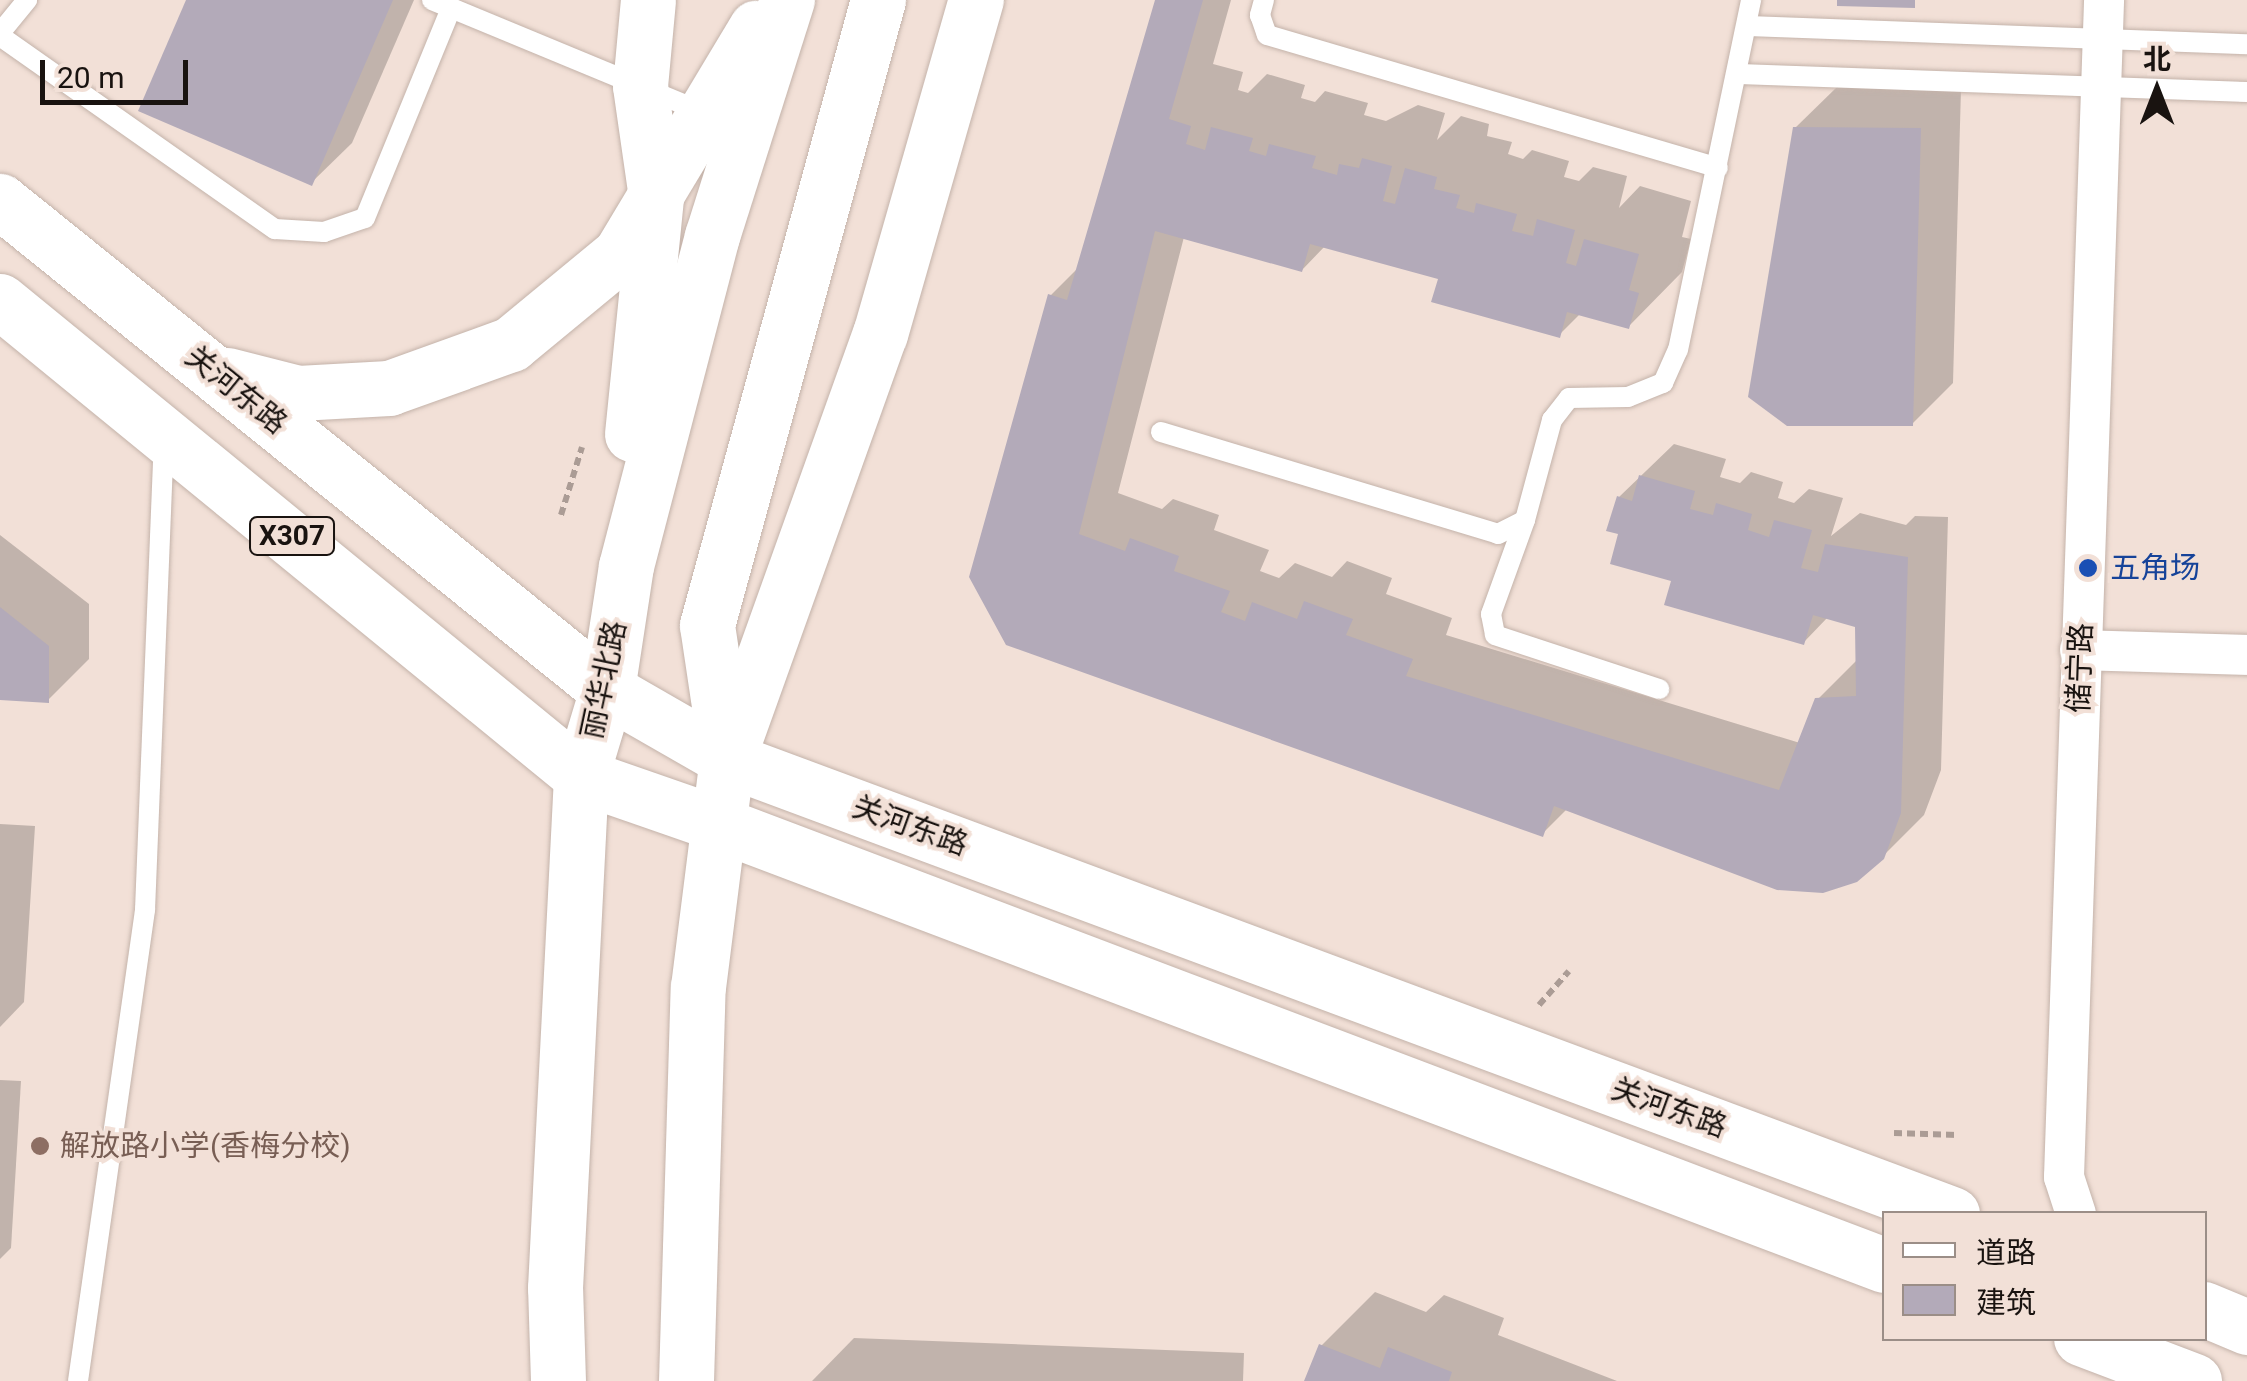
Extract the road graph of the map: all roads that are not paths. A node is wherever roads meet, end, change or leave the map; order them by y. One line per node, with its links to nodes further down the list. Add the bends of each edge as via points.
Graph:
1 (27, 0): 12 (lane)
2 (648, 0): 15 (main road)
3 (773, 0): 18 (main road)
4 (787, 0): 30 (main road, 丽华北路, via 712,236 626,566)
5 (878, 0): 31 (main road, via 707,625)
6 (976, 0): 31 (main road, via 880,334)
7 (1264, 0): 19 (lane, via 1260,14 1267,35)
8 (1751, 0): 11 (lane)
9 (442, 4): 12 (lane, via 365,218 324,232 274,229); 15 (lane)
10 (2104, 20): 11 (lane); 13 (lane); 16 (street, 储宁路)
11 (1748, 26): 14 (lane)
12 (0, 35)
13 (2247, 44)
14 (1738, 74): 16 (lane); 19 (lane)
15 (640, 86): 18 (lane); 20 (main road)
16 (2101, 89): 17 (lane); 27 (street, 储宁路)
17 (2247, 92)
18 (705, 113): 20 (main road)
19 (1718, 168): 26 (lane, via 1678,350 1663,383 1628,397 1569,398 1552,420)
20 (656, 197): 23 (main road, via 620,254 511,344 388,388 298,394); 30 (main road)
21 (0, 202): 23 (main road, 关河东路 / X307)
22 (0, 301): 25 (main road, X307)
23 (214, 372): 30 (main road, 关河东路 / X307)
24 (1161, 432): 26 (lane, via 1498,534)
25 (165, 433): 32 (main road, X307); 41 (lane, via 144,910)
26 (1525, 520): 29 (lane, via 1491,614 1495,635)
27 (2080, 650): 28 (street); 35 (street, 储宁路, via 2064,1178)
28 (2247, 655)
29 (1659, 689)
30 (607, 690): 31 (main road, 关河东路 / X307); 32 (main road, 丽华北路)
31 (727, 759): 33 (main road); 34 (main road, 关河东路 / X307)
32 (582, 776): 33 (main road, X307); 42 (main road, 丽华北路, via 557,1230)
33 (716, 823): 36 (main road, X307); 43 (main road, via 698,987)
34 (1944, 1211)
35 (2075, 1211)
36 (1882, 1263)
37 (2207, 1311): 38 (main road)
38 (2247, 1327)
39 (2089, 1341): 40 (main road)
40 (2162, 1370)
41 (78, 1381)
42 (558, 1381)
43 (686, 1381)

